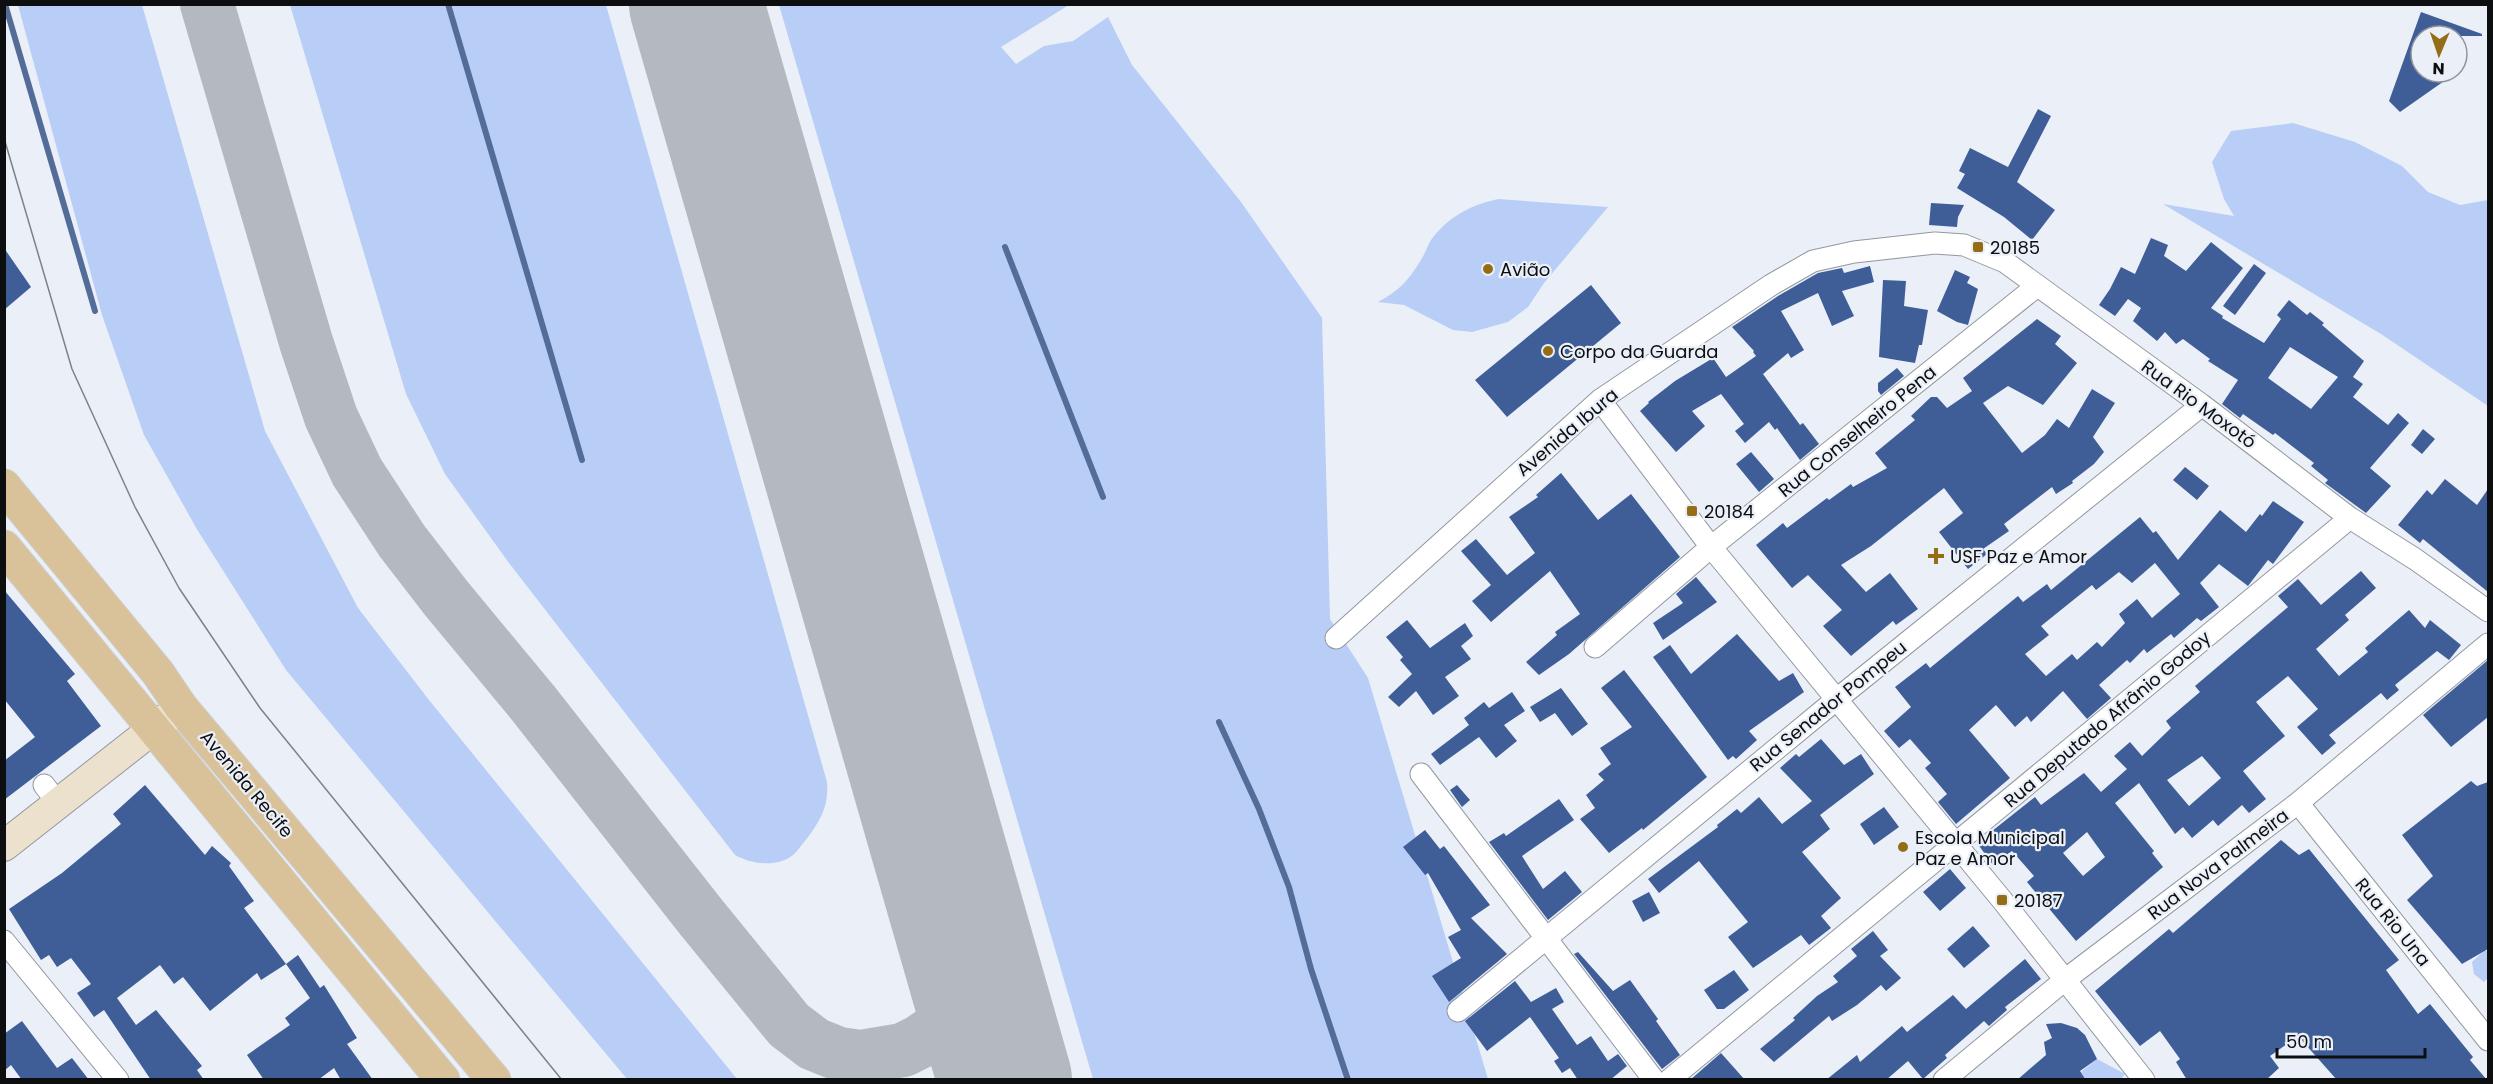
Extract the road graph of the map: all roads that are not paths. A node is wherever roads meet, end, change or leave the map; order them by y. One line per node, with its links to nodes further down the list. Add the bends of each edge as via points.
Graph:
1 (1893, 246): 2 (street, Rua Rio Moxotó, via 1964,245 2005,262); 3 (street, Avenida Ibura, via 1813,261)
2 (2037, 286): 4 (street, Rua Rio Moxotó); 7 (street, Rua Conselheiro Pena)
3 (1600, 400): 7 (street); 10 (street, Avenida Ibura)
4 (2202, 405): 6 (street, Rua Rio Moxotó); 13 (street, Rua Senador Pompeu)
5 (4, 486): 14 (main road, Avenida Recife, via 158,673)
6 (2350, 518): 9 (street, Rua Rio Moxotó); 18 (street, Rua Deputado Afrânio Godoy)
7 (1711, 547): 12 (street, Rua Conselheiro Pena); 13 (street)
8 (4, 548): 15 (main road, Avenida Recife)
9 (2488, 611)
10 (1336, 638)
11 (2488, 644): 17 (street, Rua Nova Palmeira)
12 (1595, 647)
13 (1837, 699): 18 (street); 20 (street, Rua Senador Pompeu)
14 (181, 707): 15 (main road); 27 (main road, Avenida Recife)
15 (152, 728): 19 (main road, via 51,794); 26 (main road, Avenida Recife)
16 (1420, 774): 20 (street)
17 (2298, 803): 22 (street, Rua Nova Palmeira); 24 (street, Rua Rio Una)
18 (1956, 844): 22 (street); 29 (street, Rua Deputado Afrânio Godoy)
19 (4, 846)
20 (1544, 938): 23 (street, Rua Senador Pompeu); 28 (street)
21 (4, 941): 25 (street)
22 (2066, 979): 30 (street, Rua Nova Palmeira); 31 (street)
23 (1458, 1011)
24 (2488, 1040)
25 (118, 1080)
26 (443, 1080)
27 (494, 1080)
28 (1654, 1080)
29 (1669, 1080)
30 (1944, 1080)
31 (2144, 1080)

